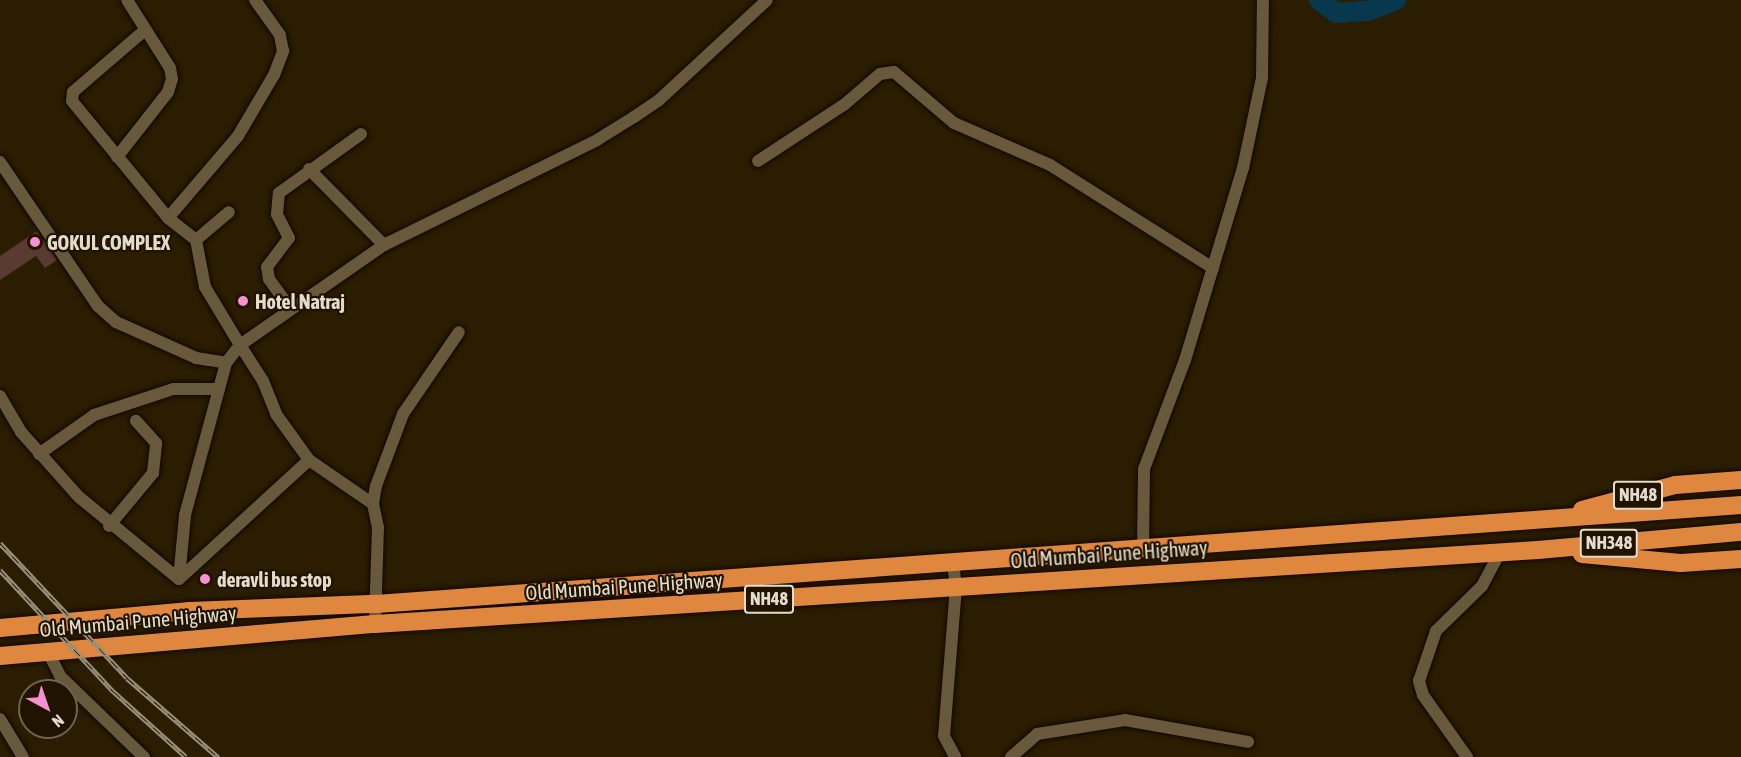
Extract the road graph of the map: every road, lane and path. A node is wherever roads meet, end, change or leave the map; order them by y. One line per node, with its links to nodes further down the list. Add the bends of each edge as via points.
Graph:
1 (255, 0): 12 (street, via 280,36 282,51 274,75 238,136)
2 (767, 0): 14 (street, via 659,100 634,117 597,140)
3 (1263, 0): 15 (street, via 1262,78 1243,168)
4 (131, 2): 5 (street)
5 (145, 30): 7 (street, via 170,68 172,80 168,92); 7 (street, via 71,96)
6 (361, 134): 10 (street)
7 (117, 157): 12 (street)
8 (758, 161): 15 (street, via 845,105 880,74 894,72 954,123 1050,165)
9 (0, 162): 19 (street, via 98,306 116,322 196,358)
10 (309, 169): 14 (street); 16 (street, via 279,194 276,205 289,238 267,267 269,279)
11 (229, 212): 13 (street)
12 (168, 219): 13 (street)
13 (196, 240): 18 (street, via 205,286)
14 (384, 245): 16 (street)
15 (1213, 268): 31 (street, via 1144,469)
16 (290, 308): 18 (street)
17 (459, 332): 26 (street, via 403,414)
18 (240, 345): 19 (street); 24 (street, via 263,381 276,414)
19 (226, 363): 20 (street)
20 (219, 389): 23 (street, via 173,389 94,415); 36 (street, via 184,515)
21 (0, 396): 23 (street)
22 (136, 421): 29 (street, via 156,443 153,473)
23 (39, 454): 29 (street)
24 (309, 460): 26 (street); 36 (street)
25 (1741, 480): 28 (highway, NH48, via 1675,485)
26 (373, 504): 38 (street, via 378,527)
27 (1741, 505): 28 (highway, NH348)
28 (1537, 522): 31 (highway, Old Mumbai Pune Highway / NH48)
29 (109, 526): 36 (street)
30 (1741, 532): 32 (highway, NH348)
31 (1143, 550): 35 (highway, Old Mumbai Pune Highway / NH48)
32 (1538, 550): 33 (highway, Old Mumbai Pune Highway / NH48); 34 (highway, NH48, via 1681,563)
33 (1500, 552): 37 (highway, Old Mumbai Pune Highway / NH48); 51 (street, via 1482,586 1436,631 1419,681 1423,695)
34 (1741, 559)
35 (953, 563): 37 (street); 38 (highway, Old Mumbai Pune Highway / NH48)
36 (179, 579)
37 (956, 587): 40 (highway, Old Mumbai Pune Highway / NH48); 49 (street, via 944,736)
38 (376, 604): 39 (highway, Old Mumbai Pune Highway / NH48); 40 (street)
39 (201, 610): 41 (highway, Old Mumbai Pune Highway / NH48); 42 (highway)
40 (375, 624): 42 (highway, Old Mumbai Pune Highway / NH48)
41 (0, 628)
42 (202, 637): 43 (highway, Old Mumbai Pune Highway / NH48)
43 (48, 652): 44 (highway, Old Mumbai Pune Highway / NH48); 48 (street, via 56,672)
44 (0, 656)
45 (0, 718): 47 (street)
46 (1248, 742): 50 (street, via 1125,720 1037,734)
47 (23, 757)
48 (144, 757)
49 (955, 757)
50 (1011, 757)
51 (1467, 757)

